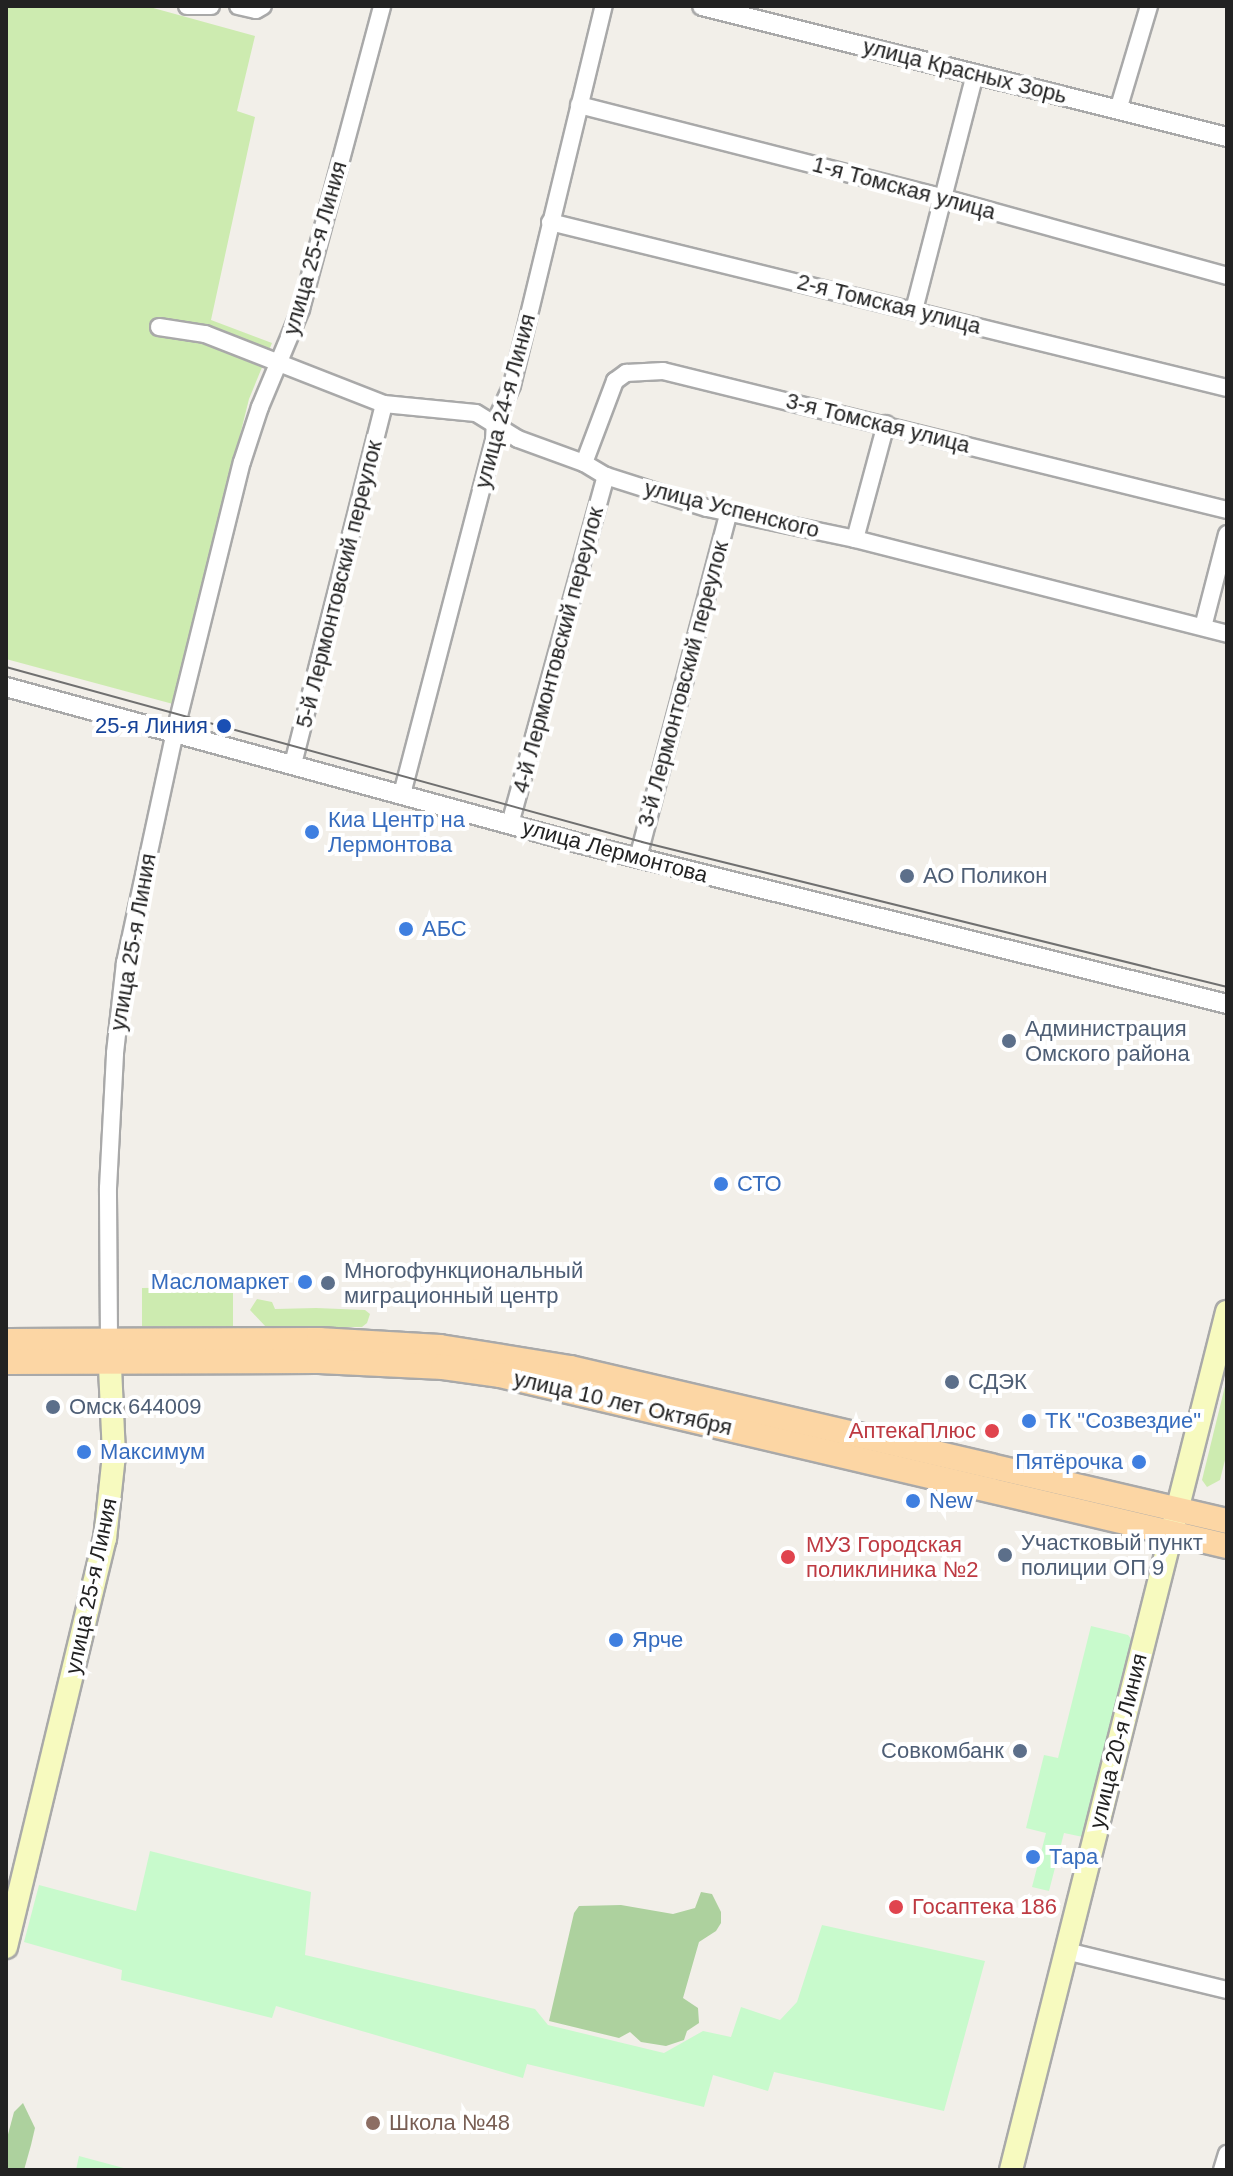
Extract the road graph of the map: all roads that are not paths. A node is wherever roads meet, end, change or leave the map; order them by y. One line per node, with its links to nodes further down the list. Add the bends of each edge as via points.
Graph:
1 (187, 6): 2 (street)
2 (211, 6)
3 (238, 6): 8 (street)
4 (382, 6): 18 (street, улица 25-я Линия, via 301,309)
5 (604, 6): 10 (street, улица 24-я Линия)
6 (702, 6): 9 (street, улица Красных Зорь)
7 (1149, 6): 11 (street)
8 (259, 8)
9 (975, 74): 11 (street, улица Красных Зорь); 13 (street)
10 (579, 105): 13 (street, 1-я Томская улица); 14 (street, улица 24-я Линия)
11 (1118, 110): 12 (street, улица Красных Зорь)
12 (1227, 137)
13 (944, 198): 15 (street, 1-я Томская улица); 16 (street)
14 (550, 222): 16 (street, 2-я Томская улица); 21 (street, улица 24-я Линия, via 512,385)
15 (1227, 276)
16 (914, 310): 19 (street, 2-я Томская улица)
17 (159, 327): 18 (street, улица Успенского, via 205,334)
18 (279, 364): 20 (street, улица Успенского); 32 (street, улица 25-я Линия, via 242,462)
19 (1227, 388)
20 (384, 404): 21 (street, улица Успенского, via 464,410); 33 (street, 5-й Лермонтовский переулок)
21 (495, 423): 23 (street, улица Успенского, via 518,439); 34 (street, улица 24-я Линия)
22 (886, 424): 23 (street, 3-я Томская улица, via 642,370 615,381); 25 (street, 3-я Томская улица); 28 (street)
23 (584, 463): 24 (street, улица Успенского)
24 (606, 476): 26 (street, улица Успенского); 35 (street, 4-й Лермонтовский переулок)
25 (1227, 510)
26 (729, 511): 28 (street, улица Успенского); 36 (street, 3-й Лермонтовский переулок)
27 (1227, 534): 29 (street)
28 (855, 539): 29 (street, улица Успенского)
29 (1203, 627): 30 (street, улица Успенского)
30 (1227, 634)
31 (6, 687): 32 (street, улица Лермонтова)
32 (175, 732): 33 (street, улица Лермонтова); 40 (street, улица 25-я Линия, via 121,991 108,1188)
33 (293, 764): 34 (street, улица Лермонтова)
34 (402, 794): 35 (street, улица Лермонтова)
35 (510, 824): 36 (street, улица Лермонтова)
36 (638, 858): 37 (street, улица Лермонтова)
37 (1227, 1004)
38 (1227, 1312): 42 (main road, улица 20-я Линия)
39 (6, 1341): 40 (main road, улица 10 лет Октября)
40 (110, 1350): 41 (main road, улица 10 лет Октября); 42 (main road, улица 10 лет Октября, via 319,1340 501,1356 586,1372); 45 (main road, улица 25-я Линия, via 114,1455 105,1539)
41 (6, 1362)
42 (1174, 1520): 43 (main road, улица 10 лет Октября); 44 (main road, улица 10 лет Октября); 46 (main road, улица 20-я Линия)
43 (1227, 1521)
44 (1227, 1546)
45 (6, 1947)
46 (1066, 1951): 47 (street); 49 (main road, улица 20-я Линия)
47 (1227, 1990)
48 (1227, 2154): 50 (street)
49 (1011, 2170)
50 (1222, 2170)

